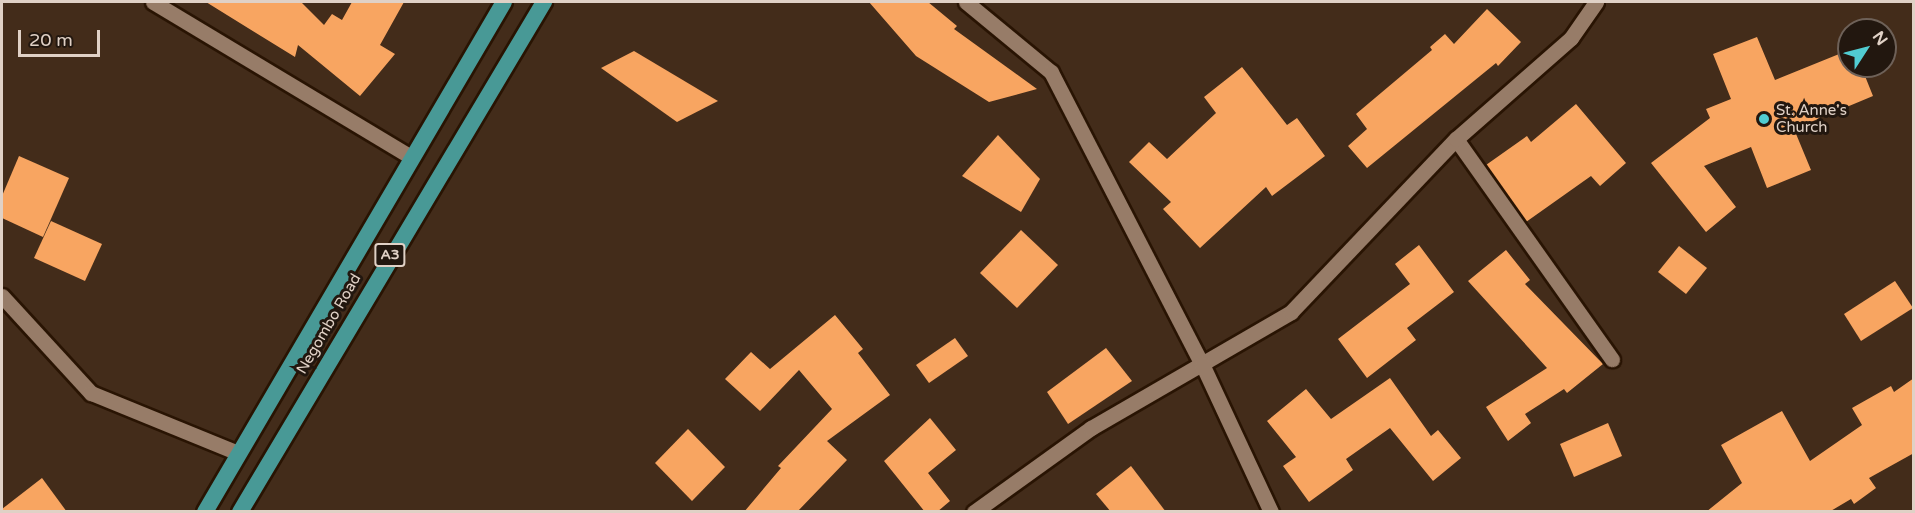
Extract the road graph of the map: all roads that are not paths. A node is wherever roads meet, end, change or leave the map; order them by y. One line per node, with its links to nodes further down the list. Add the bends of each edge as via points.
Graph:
1 (153, 2): 7 (street)
2 (504, 2): 7 (highway, Negombo Road / A3)
3 (544, 2): 13 (highway, Negombo Road / A3)
4 (966, 2): 10 (street, via 1051,72)
5 (1596, 2): 6 (street, via 1571,38)
6 (1456, 140): 9 (street); 10 (street, via 1291,312)
7 (411, 157): 11 (highway, Negombo Road / A3)
8 (2, 296): 11 (street, via 91,393)
9 (1612, 359)
10 (1202, 364): 14 (street, via 1091,428); 15 (street)
11 (238, 453): 12 (highway, Negombo Road / A3)
12 (205, 512)
13 (240, 512)
14 (974, 512)
15 (1271, 512)

